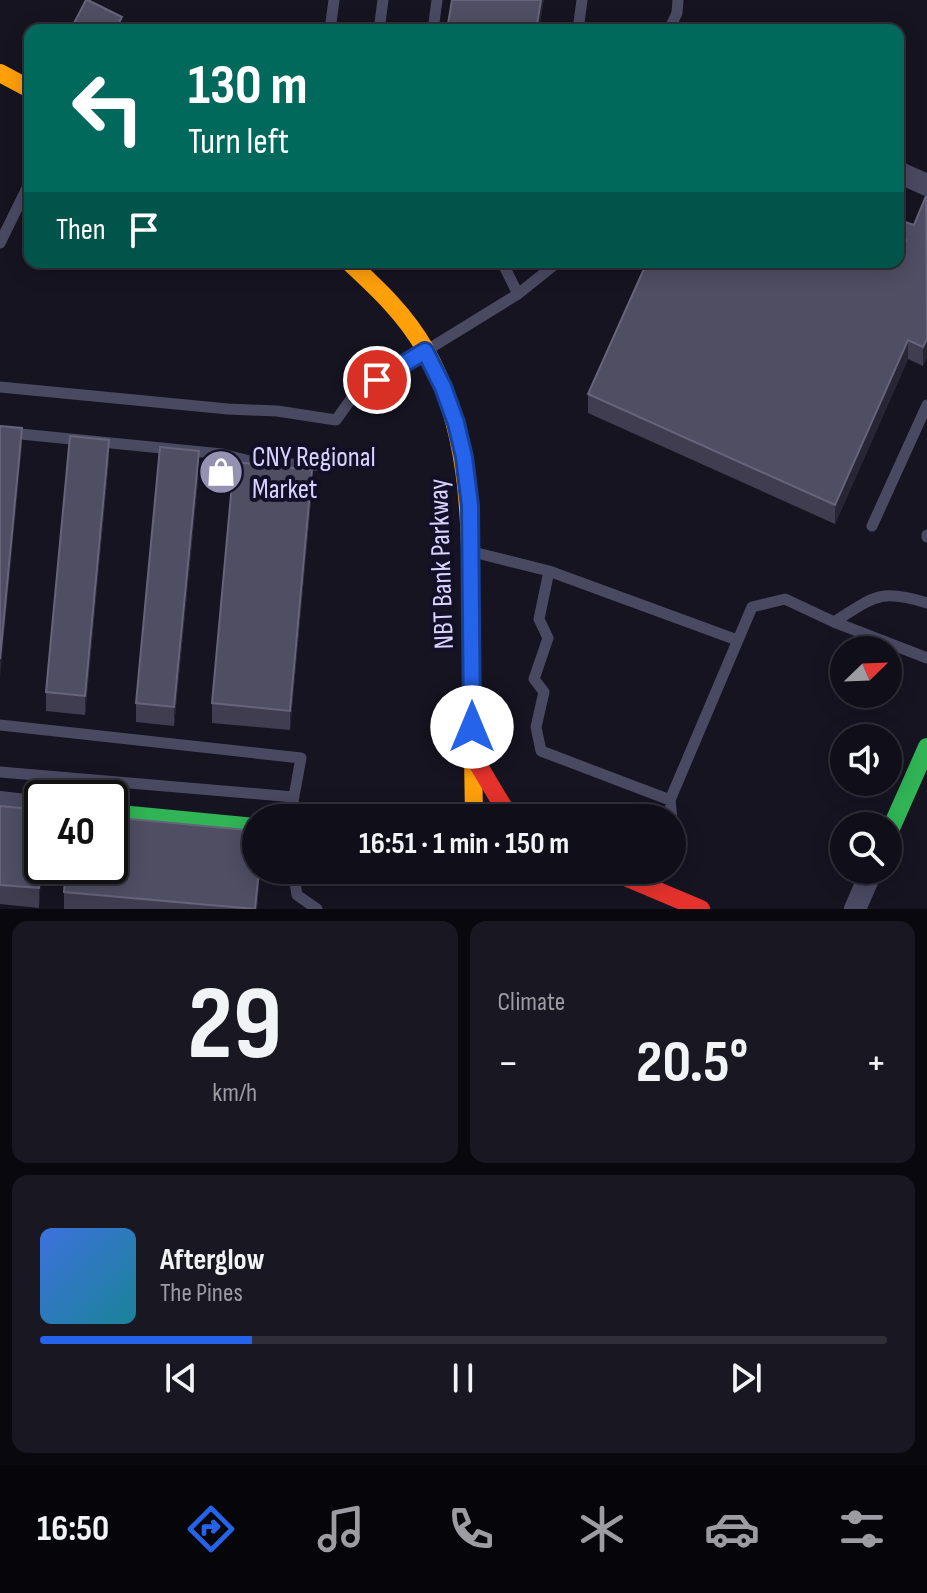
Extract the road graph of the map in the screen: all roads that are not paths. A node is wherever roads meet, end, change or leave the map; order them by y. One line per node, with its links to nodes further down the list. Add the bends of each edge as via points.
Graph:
1 (334, 0): 6 (lane)
2 (383, 0): 7 (lane)
3 (437, 0): 8 (lane)
4 (582, 0): 9 (lane)
5 (678, 0): 10 (lane)
6 (331, 24)
7 (380, 24)
8 (434, 24)
9 (579, 24)
10 (672, 24)
11 (0, 73): 12 (street)
12 (24, 86)
13 (904, 175): 14 (street)
14 (927, 185)
15 (24, 194): 16 (lane)
16 (0, 243)
17 (355, 268): 21 (street, NBT Bank Parkway, via 393,303)
18 (505, 268): 20 (lane)
19 (548, 268): 20 (lane)
20 (518, 294): 21 (lane)
21 (425, 351): 22 (lane, via 354,395 336,420); 27 (street, NBT Bank Parkway, via 443,387 464,457)
22 (0, 387)
23 (927, 405): 26 (lane)
24 (0, 432): 25 (lane)
25 (330, 466)
26 (872, 526)
27 (471, 552): 28 (lane); 35 (street, NBT Bank Parkway)
28 (549, 571): 31 (lane); 38 (lane, via 539,619 548,638 534,679 544,692 536,727 541,751)
29 (927, 603): 30 (lane, via 901,595 876,597)
30 (834, 622): 31 (lane, via 785,599 752,607); 32 (lane)
31 (737, 640): 38 (lane)
32 (927, 658)
33 (0, 725): 37 (lane, via 301,758)
34 (927, 747): 45 (street)
35 (473, 756): 41 (street, NBT Bank Parkway); 42 (street)
36 (0, 772): 37 (lane)
37 (294, 797): 40 (lane)
38 (670, 800): 43 (lane)
39 (0, 802): 44 (street)
40 (293, 804)
41 (474, 804)
42 (502, 804)
43 (670, 804)
44 (24, 805)
45 (898, 812)
46 (128, 815): 47 (street)
47 (242, 826)
48 (295, 884): 51 (lane)
49 (659, 884): 54 (street)
50 (866, 884): 55 (street)
51 (297, 895): 52 (lane); 53 (lane)
52 (295, 909)
53 (317, 909)
54 (701, 909)
55 (855, 909)

